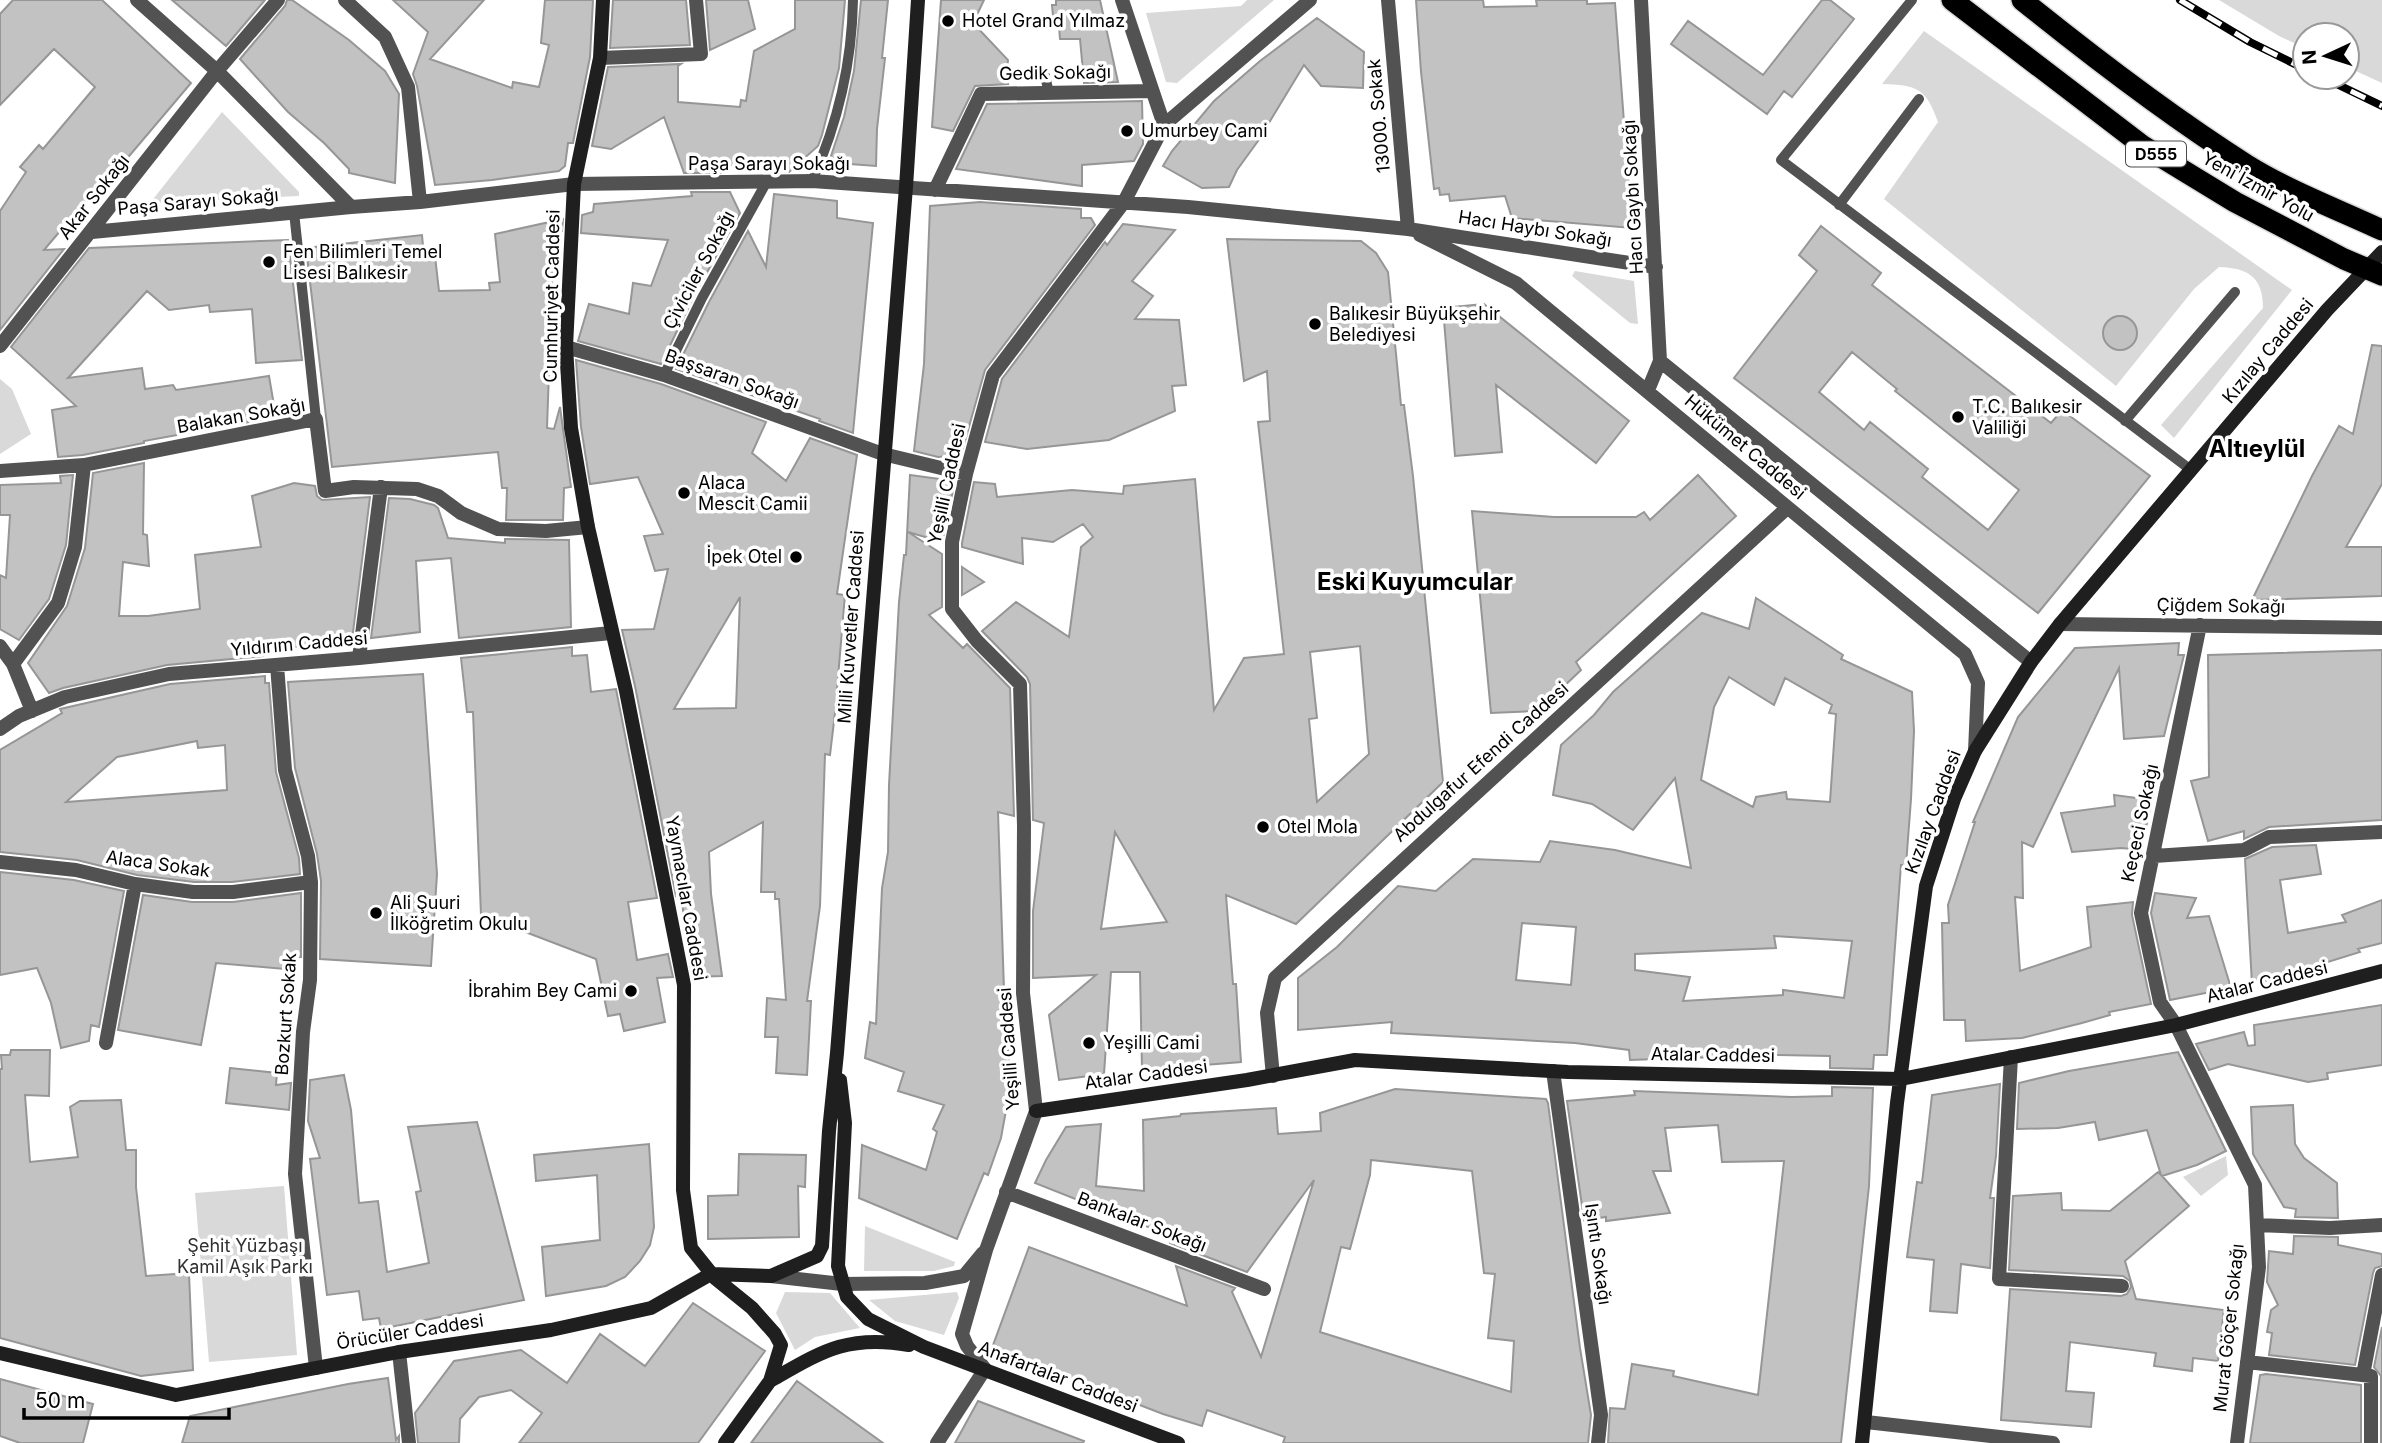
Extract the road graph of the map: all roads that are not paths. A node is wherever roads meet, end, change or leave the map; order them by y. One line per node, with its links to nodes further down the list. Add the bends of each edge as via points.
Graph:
1 (137, 0): 16 (street)
2 (278, 0): 16 (street, Akar Sokağı)
3 (345, 0): 27 (street, via 385,37 408,87)
4 (603, 0): 15 (main road, Cumhuriyet Caddesi)
5 (696, 0): 15 (street, via 701,54)
6 (853, 0): 22 (lane, via 845,81)
7 (918, 0): 25 (main road, Milli Kuvvetler Caddesi)
8 (1122, 0): 18 (street)
9 (1310, 0): 21 (street, Yeşilli Caddesi)
10 (1388, 0): 33 (street, 13000. Sokak)
11 (1641, 0): 37 (street, Hacı Gaybı Sokağı)
12 (1912, 0): 29 (lane, via 1781,160)
13 (1952, 0): 38 (highway, Yeni İzmir Yolu / D555, via 2143,146 2235,202)
14 (2022, 0): 34 (highway, Yeni İzmir Yolu / D555, via 2118,77 2248,166)
15 (600, 58): 24 (main road, Cumhuriyet Caddesi)
16 (216, 71): 30 (street); 35 (street, Akar Sokağı)
17 (1045, 76): 19 (lane)
18 (1153, 91): 19 (street, Gedik Sokağı); 21 (street)
19 (1049, 93): 26 (street, Gedik Sokağı, via 981,94)
20 (1919, 99): 29 (lane)
21 (1164, 125): 28 (street, Yeşilli Caddesi)
22 (812, 181): 23 (street, Paşa Sarayı Sokağı); 25 (street, Paşa Sarayı Sokağı)
23 (766, 183): 24 (street, Paşa Sarayı Sokağı); 43 (lane, Çiviciler Sokağı)
24 (573, 184): 27 (street, Paşa Sarayı Sokağı); 41 (main road, Cumhuriyet Caddesi)
25 (906, 187): 26 (street, Paşa Sarayı Sokağı); 47 (main road, Milli Kuvvetler Caddesi)
26 (935, 190): 28 (street, Paşa Sarayı Sokağı)
27 (420, 202): 30 (street, Paşa Sarayı Sokağı)
28 (1124, 202): 31 (street, Paşa Sarayı Sokağı); 51 (street, Yeşilli Caddesi, via 993,375)
29 (1839, 205): 46 (lane)
30 (351, 207): 32 (street, Paşa Sarayı Sokağı)
31 (1188, 207): 33 (street, Hacı Haybı Sokağı)
32 (294, 212): 35 (street, Paşa Sarayı Sokağı); 45 (lane)
33 (1408, 229): 37 (street, Hacı Haybı Sokağı); 44 (street, Hükümet Caddesi, via 1517,283)
34 (2382, 230)
35 (92, 232): 40 (street, Akar Sokağı)
36 (2382, 252): 38 (main road, Kızılay Caddesi)
37 (1656, 267): 42 (street, Hacı Gaybı Sokağı)
38 (2374, 272): 49 (main road, Kızılay Caddesi, via 2327,310)
39 (2235, 292): 46 (lane)
40 (0, 346)
41 (566, 347): 43 (street, Başsaran Sokağı); 54 (main road, Cumhuriyet Caddesi, via 570,428)
42 (1660, 361): 44 (street, Hacı Gaybı Sokağı); 61 (street)
43 (664, 375): 47 (street, Başsaran Sokağı)
44 (1648, 390): 53 (street, Hükümet Caddesi)
45 (316, 419): 48 (street, Balakan Sokağı); 52 (street, Balakan Sokağı, via 325,491)
46 (2125, 421): 49 (lane)
47 (883, 454): 51 (street, Başsaran Sokağı); 75 (main road, Milli Kuvvetler Caddesi)
48 (84, 464): 50 (street, Balakan Sokağı); 62 (street, via 75,547 58,603)
49 (2191, 470): 55 (main road, Kızılay Caddesi)
50 (0, 471)
51 (966, 474): 80 (street, Yeşilli Caddesi, via 952,542 952,609 1020,684 1023,993)
52 (381, 487): 54 (street, Balakan Sokağı, via 417,489 438,496 461,513 498,529); 60 (street)
53 (1787, 508): 66 (street, Hükümet Caddesi, via 1965,654 1978,683); 78 (street, Abdulgafur Efendi Caddesi, via 1275,978 1267,1013)
54 (587, 527): 58 (main road, Cumhuriyet Caddesi)
55 (2060, 624): 56 (street, Çiğdem Sokağı); 61 (main road, Kızılay Caddesi)
56 (2200, 625): 57 (street, Çiğdem Sokağı); 68 (street, Keçeci Sokağı)
57 (2382, 628)
58 (611, 633): 60 (street, Yıldırım Caddesi); 85 (main road, Yaymacılar Caddesi, via 684,985 685,1215 691,1248)
59 (0, 646): 62 (street)
60 (359, 658): 63 (street, Yıldırım Caddesi)
61 (2031, 662): 66 (main road, Kızılay Caddesi)
62 (13, 664): 64 (street)
63 (277, 665): 64 (street, Yıldırım Caddesi, via 169,674 65,697); 70 (street, Bozkurt Sokak, via 285,770)
64 (32, 711): 65 (street, Yıldırım Caddesi)
65 (0, 729)
66 (1975, 751): 79 (main road, Kızılay Caddesi, via 1926,886)
67 (2382, 832): 68 (street, via 2269,837 2244,850)
68 (2154, 856): 73 (street, Keçeci Sokağı, via 2141,913 2160,1002)
69 (0, 862): 71 (street, Alaca Sokak, via 76,870)
70 (312, 882): 71 (street, Alaca Sokak, via 233,892); 95 (street, Bozkurt Sokak, via 310,981 295,1174)
71 (135, 884): 74 (street)
72 (2382, 971): 73 (main road, Atalar Caddesi)
73 (2176, 1025): 76 (main road, Atalar Caddesi); 82 (street, Murat Göçer Sokağı, via 2255,1185)
74 (106, 1043)
75 (837, 1053): 87 (main road, Milli Kuvvetler Caddesi, via 822,1246 817,1256); 88 (main road, via 845,1123 838,1266)
76 (2011, 1057): 79 (main road, Atalar Caddesi); 89 (street, via 1998,1279)
77 (1553, 1071): 78 (main road, Atalar Caddesi, via 1355,1060); 79 (main road, Atalar Caddesi); 104 (street, Işıntı Sokağı, via 1601,1415)
78 (1273, 1076): 80 (main road, Atalar Caddesi)
79 (1901, 1079): 99 (main road, Kızılay Caddesi)
80 (1036, 1111): 81 (street, Yeşilli Caddesi)
81 (1006, 1192): 84 (street, Yeşilli Caddesi); 90 (street, Bankalar Sokağı)
82 (2258, 1225): 83 (street); 94 (street, Murat Göçer Sokağı, via 2259,1266)
83 (2382, 1225)
84 (986, 1250): 88 (street, via 964,1276 925,1283); 96 (street, Yeşilli Caddesi, via 962,1334)
85 (711, 1274): 87 (main road); 92 (main road, Örücüler Caddesi, via 651,1308 551,1330); 98 (main road, Yaymacılar Caddesi, via 775,1334 781,1345)
86 (2382, 1275): 97 (street)
87 (771, 1276): 88 (street)
88 (842, 1284): 91 (main road, via 847,1297 868,1319)
89 (2122, 1286)
90 (1264, 1289)
91 (924, 1347): 96 (main road, Anafartalar Caddesi); 98 (main road, via 866,1341 831,1348)
92 (399, 1352): 95 (main road, Örücüler Caddesi); 100 (street)
93 (0, 1353): 95 (main road, Örücüler Caddesi, via 176,1395)
94 (2246, 1362): 97 (street); 107 (street, Murat Göçer Sokağı)
95 (316, 1368)
96 (985, 1369): 102 (street); 103 (main road, Anafartalar Caddesi)
97 (2363, 1375): 108 (street, via 2371,1376)
98 (770, 1381): 101 (main road)
99 (1866, 1422): 105 (main road, Kızılay Caddesi); 106 (street)
100 (409, 1443)
101 (725, 1443)
102 (937, 1443)
103 (1178, 1443)
104 (1598, 1443)
105 (1862, 1443)
106 (2053, 1443)
107 (2237, 1443)
108 (2371, 1443)

